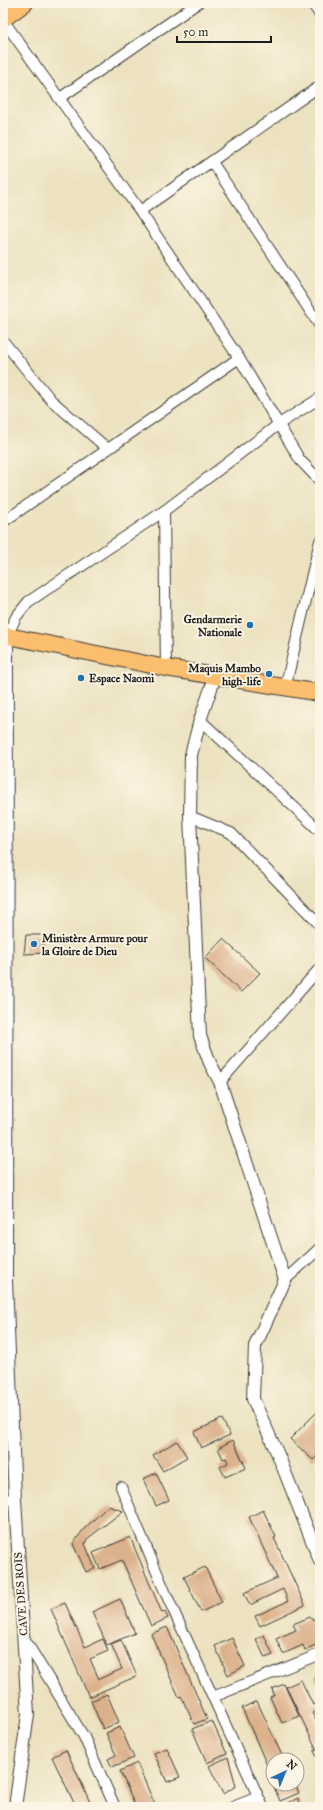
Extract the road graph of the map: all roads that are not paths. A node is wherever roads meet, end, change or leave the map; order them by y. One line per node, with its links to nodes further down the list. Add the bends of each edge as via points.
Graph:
1 (25, 3): 5 (main road)
2 (198, 3): 7 (street)
3 (312, 3): 4 (street)
4 (320, 15)
5 (3, 19): 7 (street)
6 (320, 86): 8 (street)
7 (60, 98): 9 (street)
8 (212, 162): 9 (street); 10 (street)
9 (140, 211): 12 (street)
10 (320, 326)
11 (3, 340): 15 (street, via 51,400)
12 (239, 358): 14 (street); 15 (street)
13 (320, 398): 14 (street)
14 (279, 424): 16 (street, via 300,460); 17 (street)
15 (108, 449): 18 (street)
16 (320, 481)
17 (164, 510): 20 (street, via 28,602); 21 (street)
18 (3, 522)
19 (320, 541): 23 (street)
20 (5, 636): 21 (main road); 26 (street, CAVE DES ROIS)
21 (166, 668): 22 (main road)
22 (215, 677): 23 (main road); 25 (street)
23 (285, 688): 24 (main road)
24 (320, 693)
25 (200, 720): 27 (street, via 191,755); 28 (street)
26 (6, 765): 31 (street, CAVE DES ROIS)
27 (190, 816): 29 (street, via 231,832); 32 (street, via 200,1036)
28 (320, 831)
29 (320, 925)
30 (320, 968): 32 (street)
31 (5, 1031): 34 (street, CAVE DES ROIS)
32 (220, 1082): 35 (street)
33 (320, 1248): 35 (street)
34 (5, 1280): 37 (street, CAVE DES ROIS)
35 (285, 1280): 38 (street, via 255,1346 253,1399)
36 (121, 1487): 41 (street)
37 (9, 1499): 39 (street, CAVE DES ROIS)
38 (320, 1561)
39 (24, 1638): 43 (street, CAVE DES ROIS, via 28,1714); 44 (street, via 84,1737)
40 (320, 1654): 41 (street)
41 (213, 1697): 42 (street)
42 (258, 1797): 45 (street); 46 (street)
43 (15, 1807)
44 (115, 1807)
45 (233, 1807)
46 (263, 1807)

